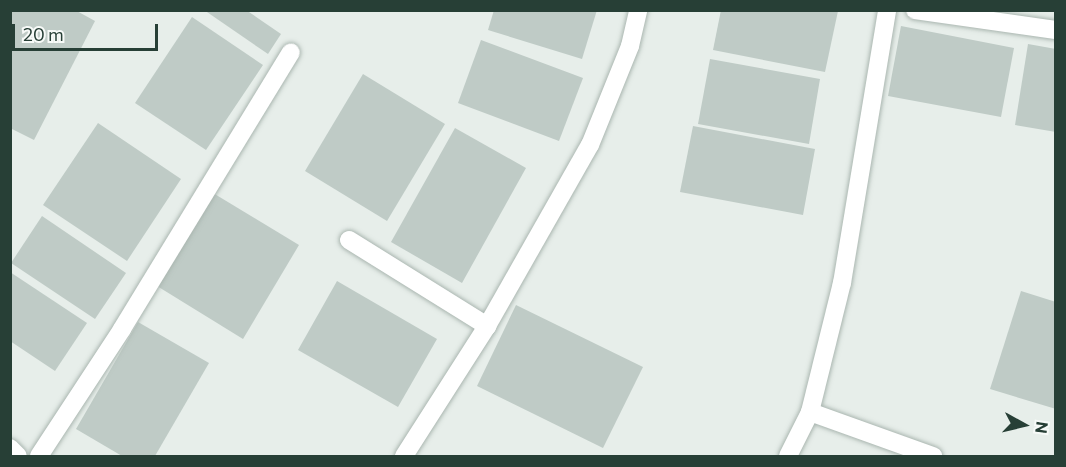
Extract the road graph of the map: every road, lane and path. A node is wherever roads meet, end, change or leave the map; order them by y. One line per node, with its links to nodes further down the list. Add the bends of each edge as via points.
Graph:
1 (638, 10): 7 (street, via 630,46 590,145)
2 (886, 10): 8 (street, via 842,283)
3 (915, 10): 4 (street)
4 (1056, 30)
5 (291, 52): 11 (street, via 122,329)
6 (349, 240): 7 (street)
7 (487, 327): 12 (street)
8 (810, 412): 13 (street); 14 (street)
9 (10, 448): 10 (street)
10 (18, 456)
11 (39, 456)
12 (404, 456)
13 (788, 456)
14 (933, 456)

